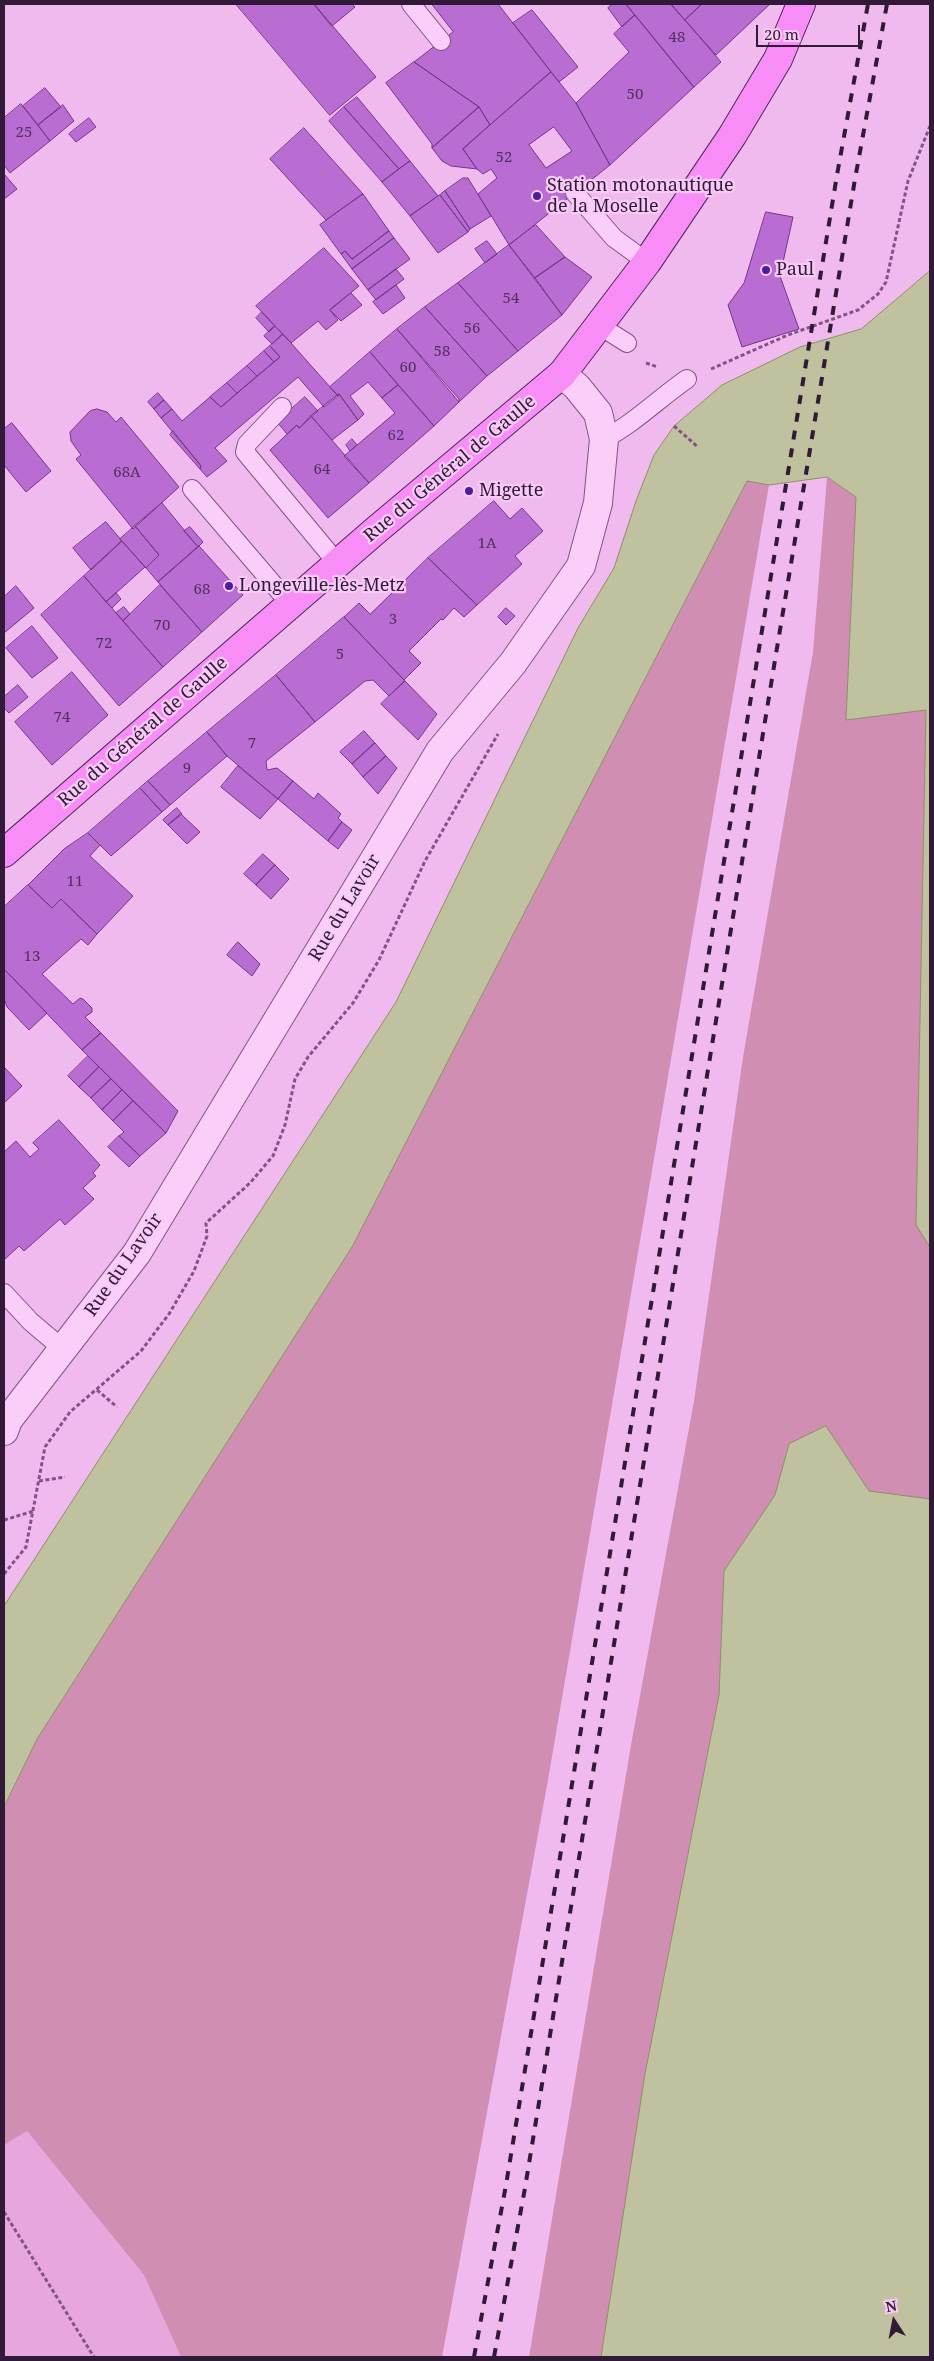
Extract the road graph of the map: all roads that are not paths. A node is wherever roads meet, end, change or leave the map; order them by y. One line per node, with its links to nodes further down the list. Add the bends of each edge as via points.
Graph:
1 (410, 4): 3 (lane)
2 (801, 4): 5 (main road, Rue du Général de Gaulle, via 778,59 732,136)
3 (441, 41)
4 (575, 193): 5 (lane, via 614,238)
5 (647, 262): 6 (main road, Rue du Général de Gaulle)
6 (600, 326): 7 (lane); 8 (main road, Rue du Général de Gaulle)
7 (627, 343)
8 (562, 374): 11 (street, Rue du Lavoir, via 598,413); 13 (main road, Rue du Général de Gaulle)
9 (687, 379): 11 (lane, via 627,427)
10 (282, 407): 13 (lane, via 247,444 245,452)
11 (604, 439): 17 (street, Rue du Lavoir, via 598,503 581,566 513,663 440,751 137,1253)
12 (192, 489): 14 (lane)
13 (338, 564): 14 (main road, Rue du Général de Gaulle)
14 (291, 605): 15 (main road, Rue du Général de Gaulle)
15 (4, 853)
16 (4, 1293): 17 (lane, via 30,1322)
17 (62, 1349): 18 (street, Rue du Lavoir, via 8,1420)
18 (4, 1431)

